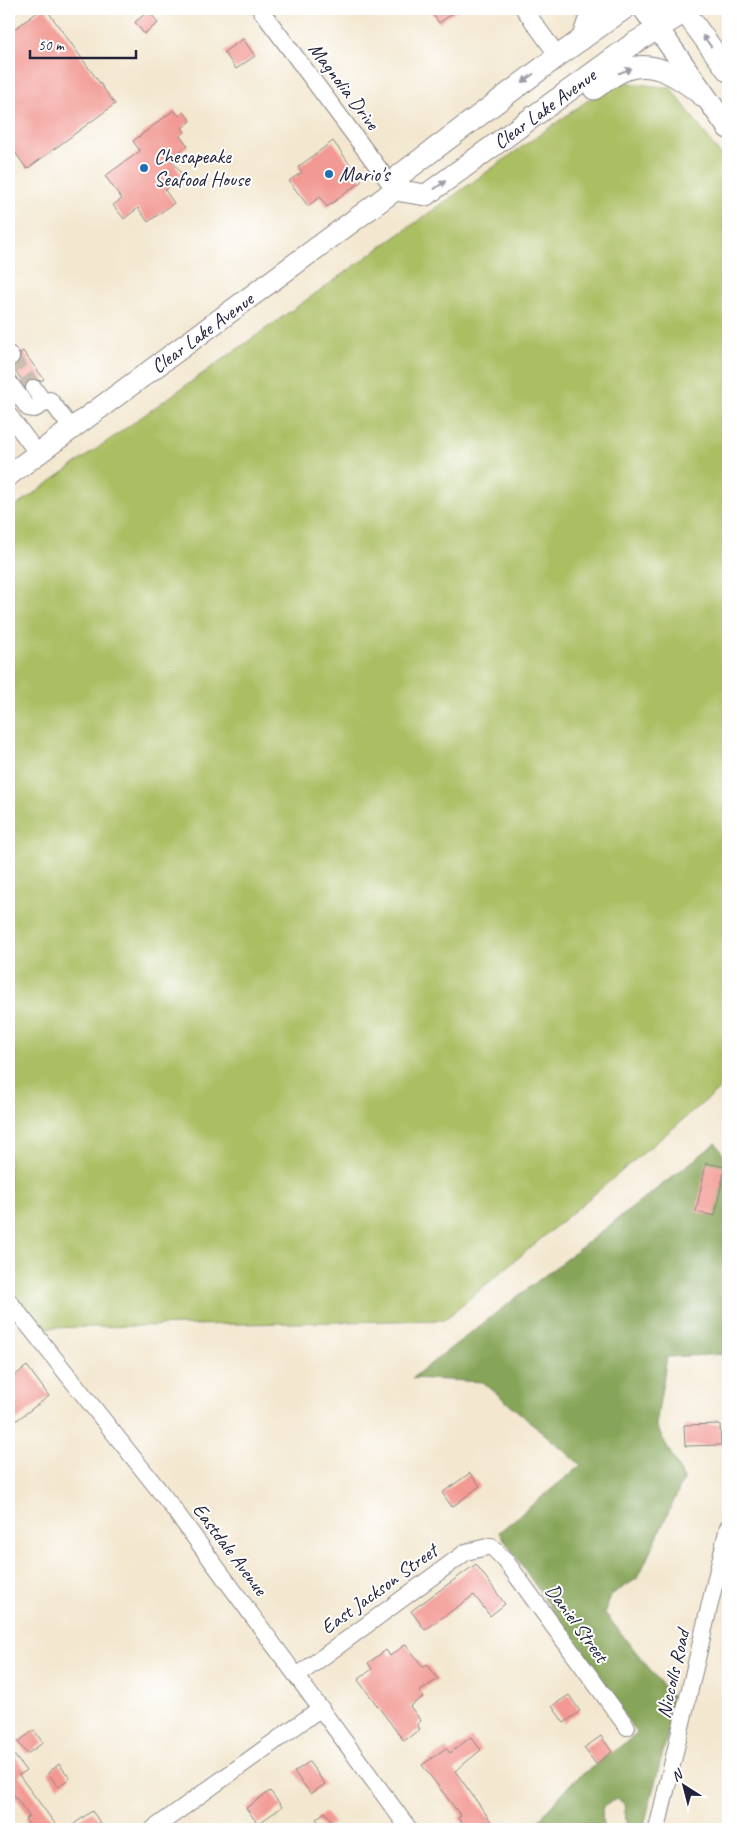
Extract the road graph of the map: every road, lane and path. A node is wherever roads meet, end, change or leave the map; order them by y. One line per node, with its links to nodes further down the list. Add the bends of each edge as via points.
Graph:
1 (260, 9): 14 (street, Magnolia Drive)
2 (524, 9): 9 (street)
3 (593, 9): 8 (main road)
4 (624, 9): 8 (main road, Clear Lake Avenue)
5 (644, 9): 7 (main road)
6 (686, 10): 7 (main road, Clear Lake Avenue); 10 (main road, one-way to 6)
7 (657, 28): 11 (main road); 13 (main road, Clear Lake Avenue)
8 (582, 39): 9 (main road, Clear Lake Avenue)
9 (558, 56): 14 (main road, Clear Lake Avenue, one-way to 14, via 400,175)
10 (728, 71)
11 (707, 99): 12 (main road); 13 (main road, one-way to 11, via 500,157 614,75 628,69 647,67 675,75)
12 (728, 128)
13 (481, 156): 14 (main road, Clear Lake Avenue, one-way to 13, via 426,195)
14 (395, 190): 19 (main road, Clear Lake Avenue)
15 (9, 382): 17 (street, via 28,408 35,409)
16 (34, 388): 17 (street)
17 (45, 404): 19 (street, via 50,400)
18 (10, 420): 20 (street)
19 (72, 429): 20 (main road, Clear Lake Avenue)
20 (38, 454): 21 (main road, Clear Lake Avenue)
21 (9, 475)
22 (9, 1301): 25 (street, Eastdale Avenue, via 170,1504)
23 (728, 1527): 30 (street, Niccolls Road)
24 (490, 1546): 25 (street, East Jackson Street, via 466,1552); 27 (street, Daniel Street, via 505,1560)
25 (297, 1676): 26 (street, Eastdale Avenue)
26 (320, 1708): 28 (street); 29 (street, Eastdale Avenue)
27 (627, 1727)
28 (153, 1829)
29 (409, 1829)
30 (657, 1829)

